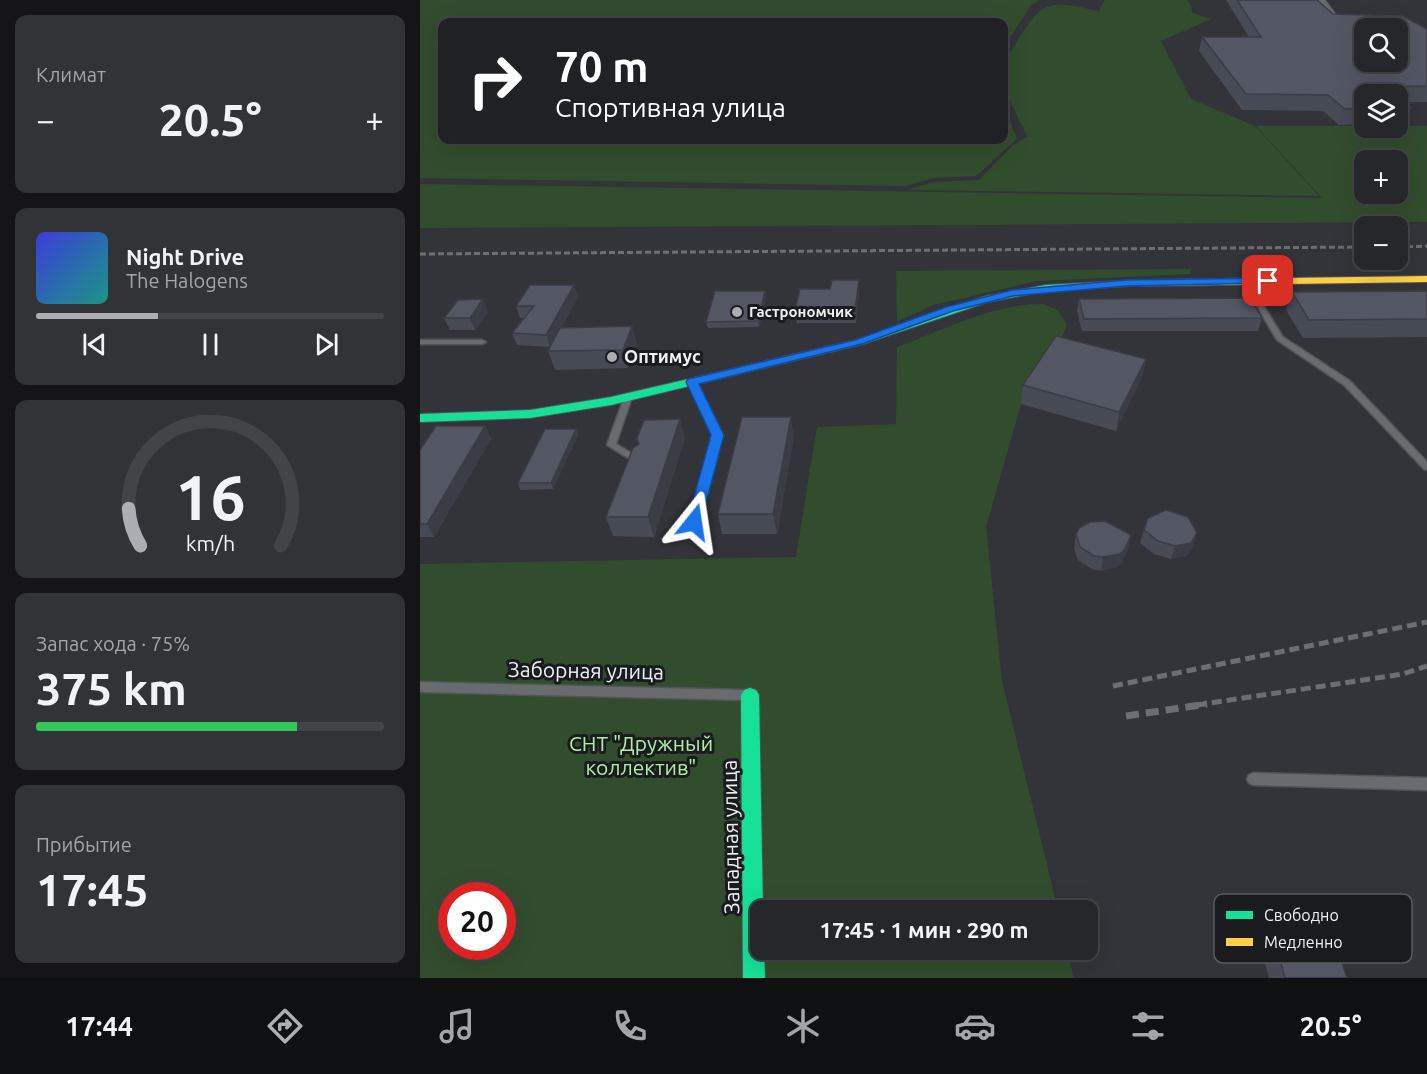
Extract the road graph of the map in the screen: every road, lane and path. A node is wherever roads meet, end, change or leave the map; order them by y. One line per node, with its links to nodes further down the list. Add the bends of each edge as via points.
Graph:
1 (1321, 0): 2 (street)
2 (1340, 22)
3 (1427, 279): 4 (street)
4 (1245, 281): 7 (street, via 1126,283 1012,293 950,309 858,342); 11 (lane, via 1280,338 1347,383)
5 (420, 342): 6 (lane)
6 (482, 342)
7 (692, 382): 8 (street); 12 (lane, via 717,435)
8 (628, 398): 9 (street, via 540,413); 10 (lane, via 611,445)
9 (420, 418)
10 (639, 462)
11 (1427, 467)
12 (694, 522)
13 (420, 687): 14 (lane, Заборная улица)
14 (750, 695): 17 (street, Западная улица)
15 (1253, 779): 16 (lane)
16 (1427, 784)
17 (754, 978)

